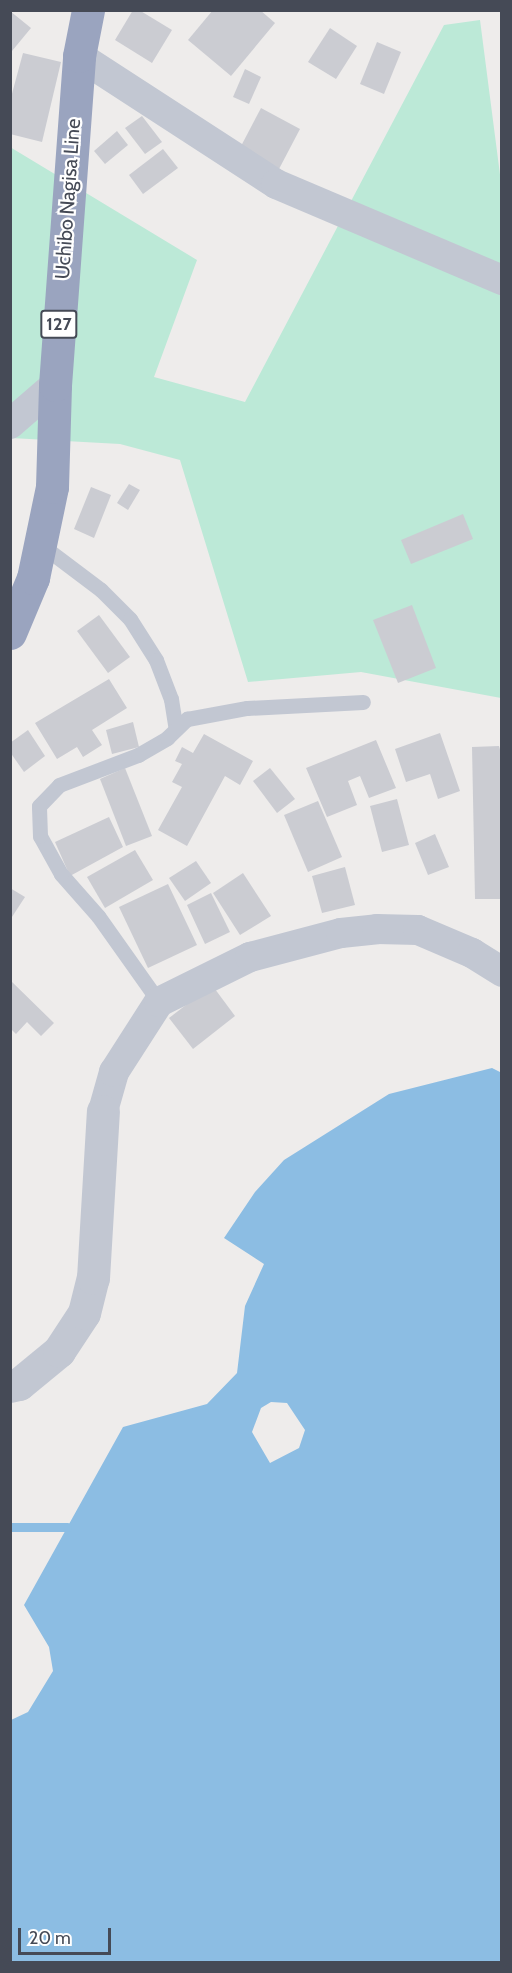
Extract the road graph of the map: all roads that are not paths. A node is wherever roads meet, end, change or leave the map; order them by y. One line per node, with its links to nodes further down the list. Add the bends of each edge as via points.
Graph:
1 (88, 10): 2 (highway, Uchibo Nagisa Line / 127)
2 (79, 56): 3 (street, via 276,184); 4 (highway, Uchibo Nagisa Line / 127)
3 (501, 280)
4 (55, 385): 5 (street); 6 (highway, Uchibo Nagisa Line / 127, via 52,487)
5 (10, 423)
6 (40, 544): 7 (highway, Uchibo Nagisa Line / 127, via 33,578); 9 (lane, via 101,590 130,619 156,660 171,699)
7 (10, 633)
8 (363, 702): 9 (lane, via 247,708 187,719)
9 (176, 729): 11 (lane, via 138,755 59,785 39,806 40,836 61,874 98,916)
10 (501, 972): 11 (street, via 472,953 418,930 377,929 341,933 250,957)
11 (159, 1002): 12 (street, via 114,1072)
12 (104, 1111): 13 (street, via 93,1278 84,1313 59,1351)
13 (10, 1386)

